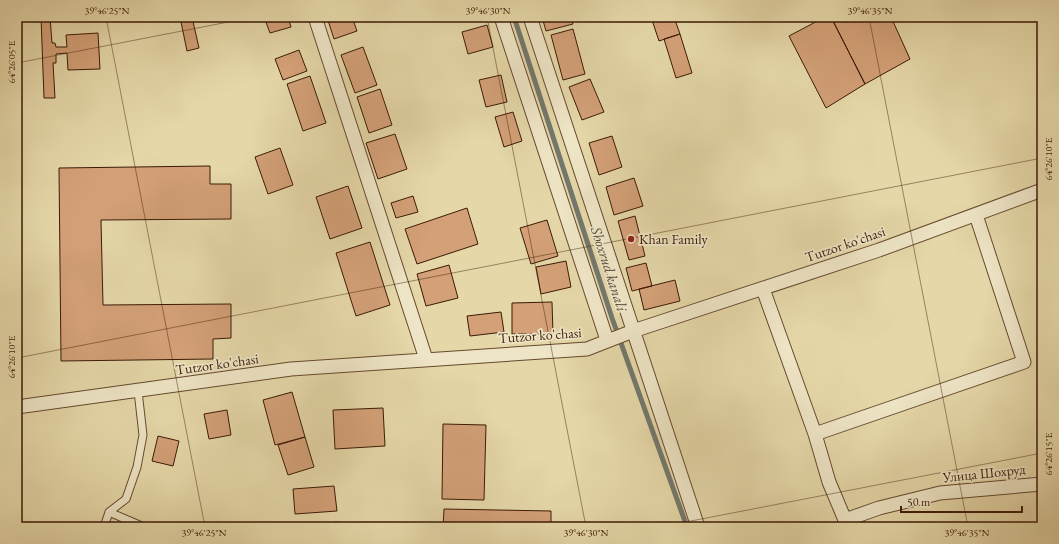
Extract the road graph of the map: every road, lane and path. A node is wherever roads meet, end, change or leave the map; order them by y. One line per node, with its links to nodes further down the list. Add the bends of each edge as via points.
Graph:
1 (314, 17): 9 (street)
2 (501, 17): 8 (street)
3 (530, 17): 7 (street)
4 (1042, 190): 5 (street, Tutzor ko'chasi)
5 (976, 215): 6 (street, Tutzor ko'chasi); 12 (street, via 1024,362)
6 (763, 289): 7 (street, Tutzor ko'chasi); 12 (street)
7 (633, 332): 8 (street, Tutzor ko'chasi); 18 (street)
8 (607, 340): 9 (street, Tutzor ko'chasi, via 587,349)
9 (426, 358): 10 (street, Tutzor ko'chasi, via 291,369)
10 (138, 391): 11 (street, Tutzor ko'chasi); 14 (lane, via 143,435 137,467 126,499)
11 (17, 407)
12 (815, 434): 15 (street)
13 (1042, 484): 15 (street, Улица Шохруд, via 940,493 878,508)
14 (109, 512): 16 (lane); 17 (lane)
15 (846, 524)
16 (104, 527)
17 (144, 527)
18 (698, 527)

